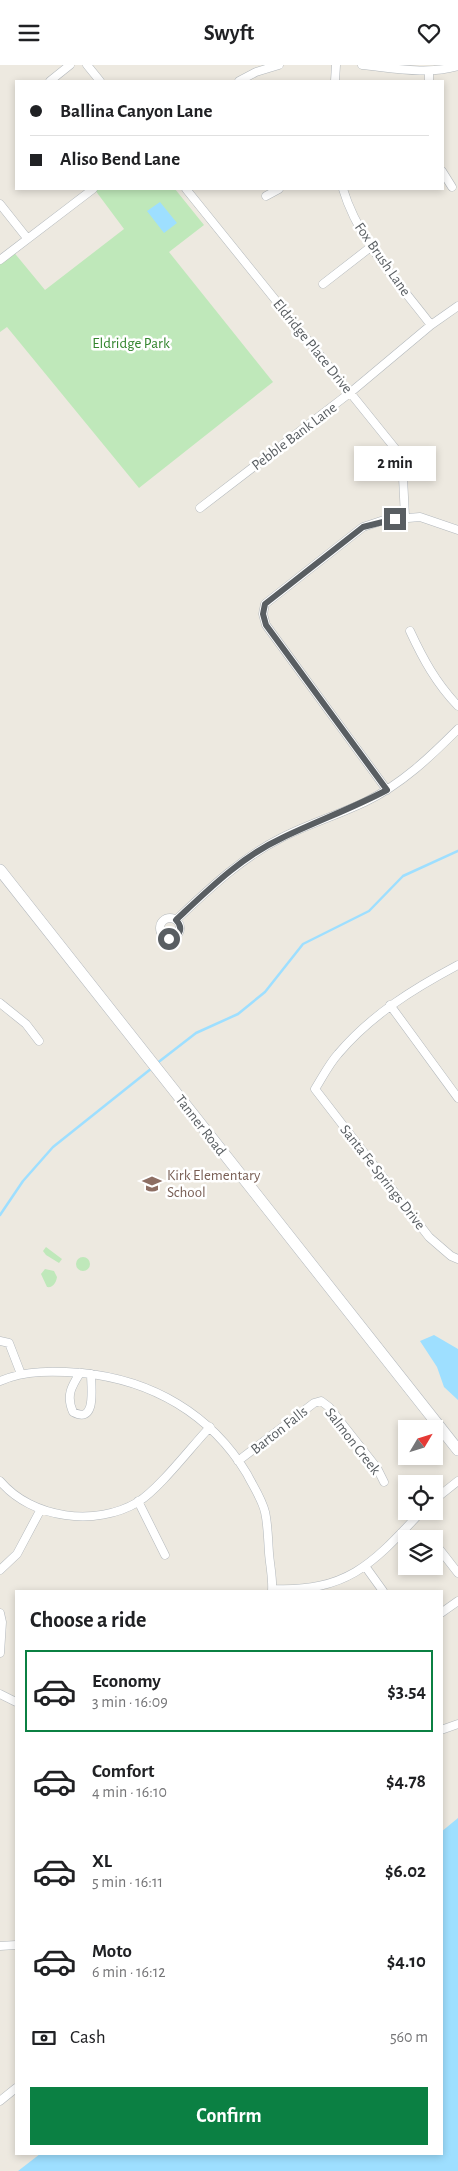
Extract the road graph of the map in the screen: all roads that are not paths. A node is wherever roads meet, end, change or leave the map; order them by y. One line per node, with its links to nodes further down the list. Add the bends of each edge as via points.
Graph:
1 (70, 65): 8 (street)
2 (87, 65): 9 (street)
3 (279, 65): 10 (street)
4 (336, 65): 11 (street)
5 (362, 65): 7 (street)
6 (458, 66): 7 (street)
7 (428, 71): 12 (street)
8 (51, 80)
9 (99, 80)
10 (241, 80)
11 (335, 80)
12 (429, 80)
13 (444, 174): 14 (street)
14 (452, 187)
15 (92, 190): 21 (street)
16 (187, 190): 27 (street, Eldridge Place Drive)
17 (277, 190): 19 (street)
18 (343, 190): 22 (street, Fox Brush Lane, via 354,217)
19 (266, 197)
20 (0, 204): 21 (street)
21 (27, 238): 23 (street)
22 (372, 246): 24 (street); 26 (street, Fox Brush Lane)
23 (0, 260)
24 (323, 284)
25 (458, 306): 26 (street, Pebble Bank Lane)
26 (431, 325): 27 (street, Pebble Bank Lane)
27 (351, 392): 28 (street, Pebble Bank Lane); 29 (street, Eldridge Place Drive, via 402,457)
28 (200, 508)
29 (405, 517): 30 (street, via 420,517); 34 (street, via 363,527 265,604 263,614 266,625)
30 (458, 531)
31 (410, 631): 32 (street, via 426,666)
32 (458, 706)
33 (458, 729): 34 (street, via 408,776)
34 (387, 790): 36 (street, via 259,851 221,878)
35 (0, 870): 51 (main road, Tanner Road)
36 (176, 920)
37 (458, 965): 39 (street)
38 (0, 1003): 40 (street, via 26,1024)
39 (390, 1005): 41 (street); 42 (street, Santa Fe Springs Drive, via 337,1055 315,1089 429,1237)
40 (39, 1041)
41 (458, 1098)
42 (458, 1259)
43 (0, 1341): 46 (street, via 9,1343)
44 (0, 1371): 48 (street)
45 (80, 1373): 46 (street); 47 (street); 47 (street, via 69,1395 73,1412 80,1415 90,1410)
46 (21, 1374): 48 (street)
47 (90, 1374): 50 (street, via 150,1389 178,1403)
48 (1, 1380)
49 (320, 1401): 52 (street, Barton Falls); 55 (street, Salmon Creek, via 377,1468)
50 (210, 1427): 52 (street); 57 (street, via 167,1475)
51 (458, 1450)
52 (238, 1461): 65 (street, via 265,1511)
53 (0, 1481): 58 (street, via 13,1493)
54 (458, 1481): 56 (street)
55 (384, 1482)
56 (443, 1493)
57 (138, 1501): 58 (street, via 90,1516 65,1515); 61 (street)
58 (41, 1509): 63 (street, via 17,1554)
59 (414, 1520): 62 (street)
60 (443, 1554): 64 (street)
61 (165, 1555)
62 (365, 1565): 65 (street, via 334,1583 298,1590); 66 (street)
63 (0, 1570)
64 (458, 1573)
65 (273, 1590)
66 (382, 1590)
67 (458, 1601): 68 (street)
68 (443, 1612)
69 (0, 1613): 70 (street)
70 (0, 1653)
71 (0, 1694): 72 (street)
72 (15, 1702)
73 (458, 1724): 74 (street)
74 (443, 1729)
75 (15, 1945): 76 (street)
76 (0, 1946)
77 (15, 2089): 78 (street)
78 (0, 2101)

